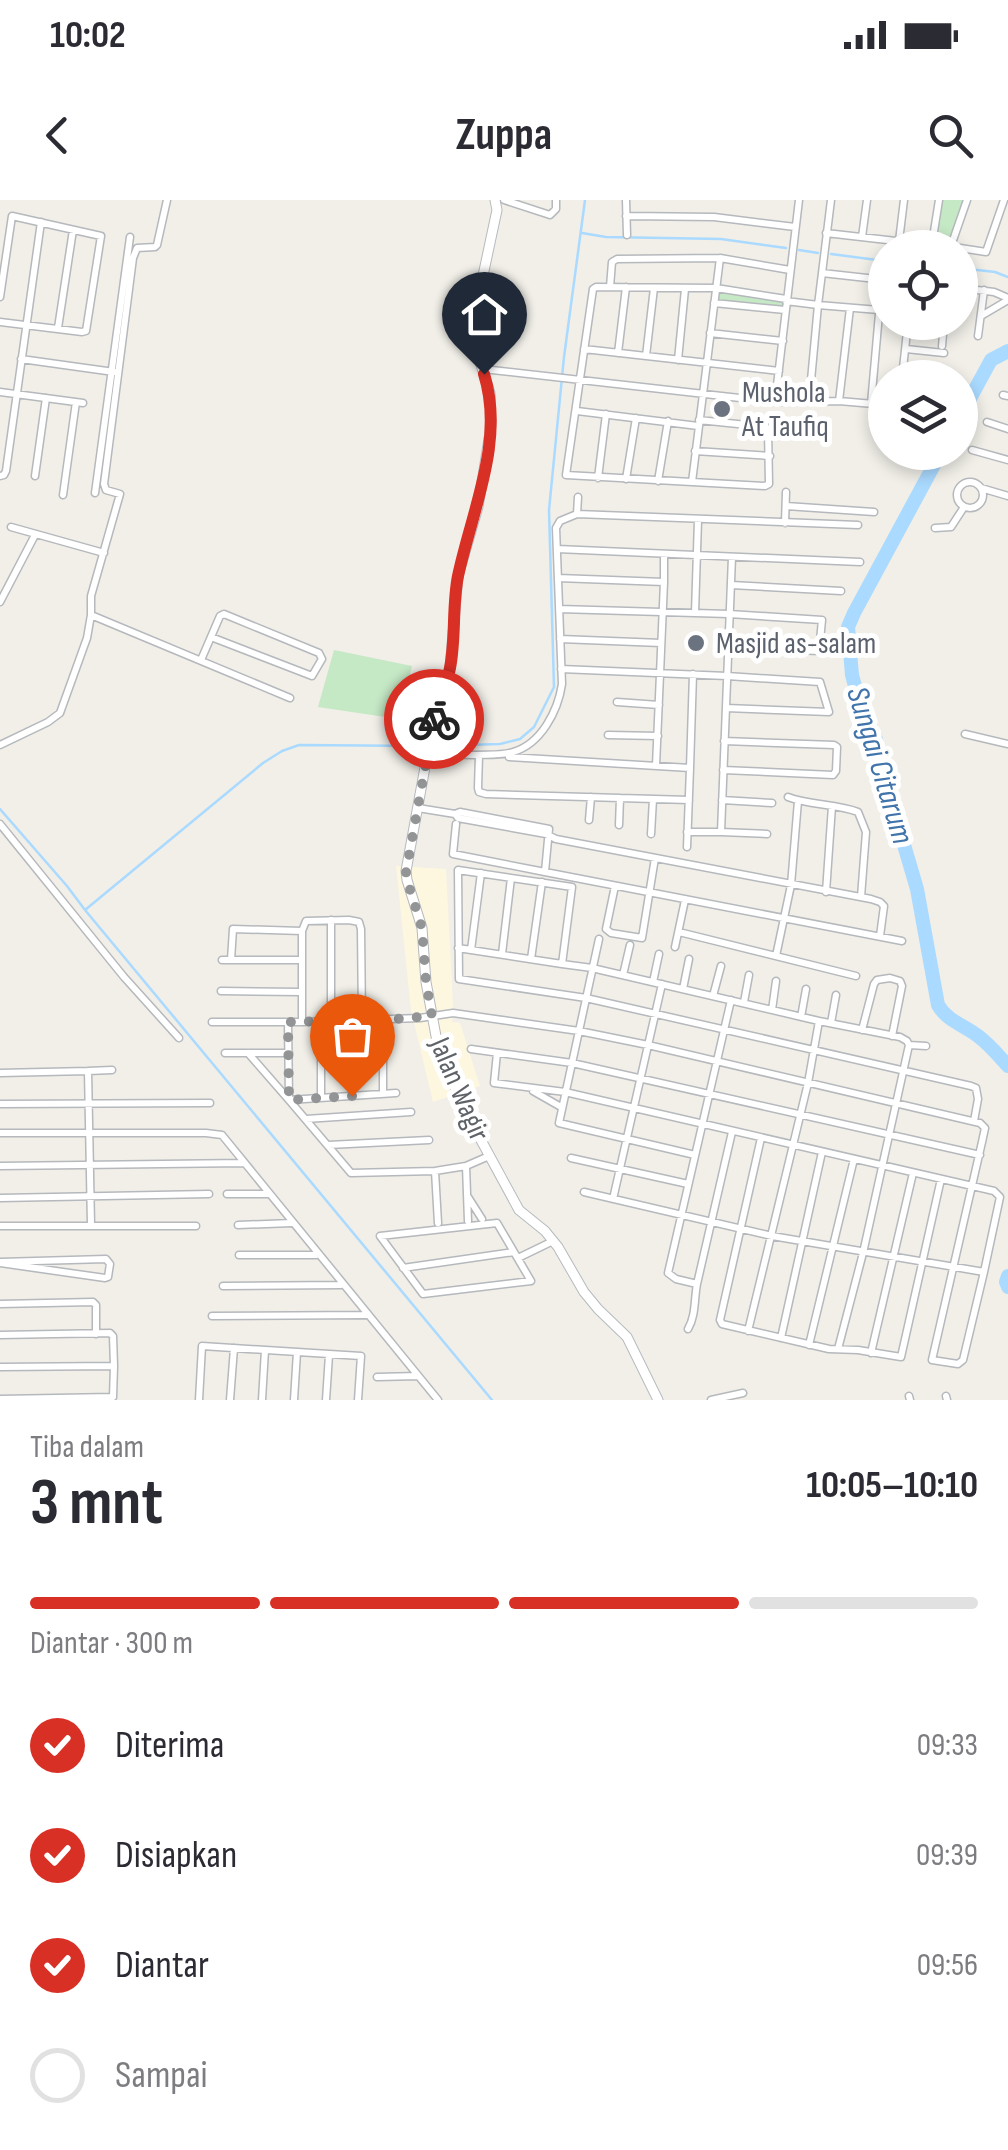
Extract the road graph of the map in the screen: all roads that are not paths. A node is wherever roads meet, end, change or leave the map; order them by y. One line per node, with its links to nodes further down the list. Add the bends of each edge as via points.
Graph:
1 (167, 200): 63 (street, via 156,247 135,251)
2 (495, 200): 61 (street, Jalan Wagir, via 472,327)
3 (504, 200): 4 (street, via 550,214)
4 (556, 200)
5 (626, 200): 13 (street)
6 (799, 200): 15 (street)
7 (831, 200): 20 (street)
8 (867, 200): 22 (street)
9 (904, 200): 17 (street)
10 (939, 200): 18 (street)
11 (967, 200): 19 (street)
12 (1004, 200): 25 (street, via 986,252)
13 (626, 216): 15 (street, via 714,217); 21 (street)
14 (41, 222): 16 (street); 37 (street, via 12,216); 46 (street)
15 (795, 228): 27 (street)
16 (72, 230): 47 (street); 47 (street, via 102,237 88,329)
17 (900, 230)
18 (934, 230)
19 (960, 230)
20 (826, 233): 22 (street); 28 (street)
21 (627, 234)
22 (862, 237): 24 (street)
23 (130, 238): 63 (street)
24 (868, 238)
25 (978, 251)
26 (720, 258): 27 (street); 30 (street, via 617,258); 33 (street)
27 (790, 270): 40 (street)
28 (822, 274): 29 (street); 41 (street)
29 (868, 278)
30 (610, 287): 31 (street); 53 (street, via 592,289)
31 (626, 287): 32 (street); 55 (street)
32 (654, 288): 34 (street); 56 (street)
33 (716, 288): 34 (street); 39 (street); 40 (street)
34 (686, 289): 58 (street)
35 (978, 290): 36 (street)
36 (984, 290): 38 (street); 44 (street)
37 (0, 297)
38 (1008, 299): 44 (street)
39 (714, 303): 40 (street); 48 (street)
40 (786, 303): 41 (street); 52 (street)
41 (818, 305): 42 (street); 71 (street)
42 (850, 308): 43 (street); 69 (street)
43 (868, 309)
44 (981, 316): 49 (street)
45 (0, 322): 46 (street)
46 (27, 325): 47 (street); 57 (street)
47 (58, 328)
48 (710, 333): 52 (street); 60 (street)
49 (978, 336)
50 (907, 340): 54 (street)
51 (943, 340): 54 (street, via 943,350)
52 (783, 341): 62 (street)
53 (584, 349): 55 (street); 64 (street)
54 (906, 349): 59 (street)
55 (618, 353): 56 (street)
56 (646, 356): 58 (street)
57 (21, 359): 63 (street); 66 (street)
58 (678, 360): 60 (street)
59 (904, 360)
60 (706, 362): 62 (street); 67 (street)
61 (483, 369): 64 (street); 141 (street, Jalan Wagir, via 490,436 458,576 450,668)
62 (779, 371): 70 (street)
63 (116, 373): 92 (street); 107 (street, via 104,486 120,494)
64 (579, 379): 67 (street); 73 (street)
65 (0, 392): 66 (street)
66 (16, 394): 68 (street); 84 (street, via 6,472)
67 (702, 395): 70 (street); 78 (street)
68 (46, 398): 85 (street); 93 (street, via 80,402)
69 (839, 401): 71 (street); 72 (street)
70 (775, 402): 71 (street)
71 (808, 402)
72 (868, 404)
73 (577, 411): 74 (street); 86 (street, via 566,476)
74 (606, 414): 75 (street); 86 (street)
75 (636, 418): 76 (street); 87 (street)
76 (668, 422): 78 (street); 88 (street)
77 (987, 422): 79 (street)
78 (698, 423): 80 (street); 82 (street, via 766,427)
79 (1008, 429)
80 (695, 451): 82 (street); 89 (street)
81 (978, 452): 83 (street)
82 (770, 456): 89 (street, via 765,486)
83 (1008, 460)
84 (0, 476)
85 (35, 476)
86 (598, 478): 87 (street)
87 (626, 479): 88 (street)
88 (658, 481): 89 (street)
89 (692, 482)
90 (981, 488): 94 (street); 97 (street, via 980,504); 97 (street, via 970,482 958,488)
91 (786, 492): 96 (street)
92 (95, 493)
93 (64, 495)
94 (1008, 496)
95 (578, 497): 99 (street)
96 (786, 506): 98 (street); 101 (street)
97 (964, 506): 104 (street, via 951,527)
98 (874, 512)
99 (577, 514): 100 (street); 106 (street, via 557,524)
100 (698, 520): 101 (street); 109 (street)
101 (785, 523): 102 (street)
102 (858, 525)
103 (11, 527): 105 (street)
104 (935, 528)
105 (35, 534): 107 (street); 116 (street)
106 (556, 549): 108 (street); 112 (street)
107 (104, 554): 121 (street)
108 (664, 554): 109 (street); 113 (street)
109 (697, 556): 110 (street); 119 (street)
110 (732, 557): 111 (street); 114 (street)
111 (860, 562)
112 (558, 578): 113 (street); 117 (street)
113 (664, 582): 118 (street)
114 (731, 585): 115 (street); 120 (street)
115 (841, 591)
116 (0, 602)
117 (559, 608): 118 (street); 123 (street)
118 (663, 612): 119 (street); 124 (street)
119 (694, 613): 120 (street)
120 (730, 614): 125 (street); 125 (street, via 822,620 819,652)
121 (91, 615): 126 (street); 140 (street, via 60,712)
122 (210, 637): 122 (street, via 224,614 322,656 312,676); 126 (street)
123 (560, 639): 124 (street); 127 (street)
124 (662, 644): 128 (street)
125 (728, 646): 130 (street)
126 (201, 660): 131 (street)
127 (561, 669): 128 (street); 142 (street, via 562,690 535,740 507,754)
128 (660, 672): 129 (street); 133 (street)
129 (693, 674): 130 (street); 144 (street)
130 (727, 676): 134 (street); 134 (street, via 820,682 829,712)
131 (290, 698)
132 (616, 702): 133 (street)
133 (659, 705): 137 (street)
134 (726, 708): 138 (street)
135 (965, 734): 139 (street)
136 (608, 735): 137 (street)
137 (658, 736): 143 (street)
138 (724, 740): 145 (street); 145 (street, via 837,747 833,775)
139 (1008, 744)
140 (0, 745)
141 (428, 753): 142 (street); 155 (street, Jalan Wagir)
142 (476, 755): 143 (street); 147 (street, via 482,793)
143 (656, 766): 144 (street)
144 (690, 768): 150 (street)
145 (723, 770): 151 (street)
146 (788, 797): 152 (street)
147 (591, 798): 148 (street); 156 (street)
148 (620, 798): 149 (street); 159 (street)
149 (652, 799): 150 (street); 162 (street)
150 (688, 800): 160 (street)
151 (722, 800): 153 (street); 161 (street)
152 (798, 801): 154 (street); 171 (street)
153 (772, 803)
154 (832, 806): 174 (street); 175 (street, via 856,811 865,828)
155 (418, 808): 164 (street); 213 (street, Jalan Wagir, via 406,872 422,928)
156 (589, 820)
157 (0, 824): 226 (street)
158 (456, 824): 167 (street, via 453,854)
159 (619, 825)
160 (687, 832): 161 (street); 165 (street)
161 (722, 832): 163 (street)
162 (650, 834)
163 (767, 834)
164 (550, 835): 166 (street); 167 (street)
165 (687, 846)
166 (654, 858): 171 (street); 173 (street)
167 (544, 872): 172 (street)
168 (481, 874): 169 (street); 186 (street, via 458,870); 187 (street)
169 (512, 878): 170 (street); 188 (street)
170 (542, 882): 191 (street); 194 (street, via 572,886)
171 (791, 885): 174 (street); 177 (street)
172 (615, 886): 173 (street); 173 (street, via 606,929 634,938 642,938)
173 (650, 892): 176 (street)
174 (826, 892): 175 (street)
175 (861, 897): 181 (street, via 884,906)
176 (685, 900): 177 (street); 180 (street)
177 (784, 919): 181 (street); 190 (street)
178 (331, 920): 179 (street, via 306,921); 215 (street, via 360,924); 216 (street)
179 (302, 931): 193 (street); 193 (street, via 233,929 227,960)
180 (678, 932): 185 (street); 190 (street)
181 (880, 936): 183 (street)
182 (599, 939): 196 (street)
183 (902, 941)
184 (630, 945): 198 (street)
185 (675, 947)
186 (458, 948): 187 (street); 208 (street, via 459,979)
187 (471, 950): 188 (street)
188 (502, 954): 191 (street)
189 (659, 954): 201 (street)
190 (776, 956): 199 (street)
191 (531, 959): 194 (street)
192 (689, 959): 202 (street)
193 (301, 960): 205 (street)
194 (562, 964): 196 (street)
195 (721, 966): 206 (street)
196 (592, 968): 198 (street); 208 (street)
197 (750, 975): 210 (street)
198 (623, 976): 201 (street)
199 (856, 976)
200 (776, 981): 211 (street)
201 (658, 983): 202 (street); 212 (street)
202 (683, 989): 206 (street)
203 (806, 989): 214 (street)
204 (220, 990): 205 (street)
205 (302, 992): 220 (street)
206 (713, 996): 209 (street)
207 (836, 996): 221 (street)
208 (586, 998): 212 (street); 224 (street)
209 (731, 1000): 210 (street); 222 (street)
210 (744, 1002): 211 (street)
211 (772, 1010): 214 (street)
212 (655, 1014): 222 (street); 230 (street)
213 (432, 1016): 215 (street); 224 (street); 278 (street, Jalan Wagir, via 446,1071)
214 (802, 1017): 217 (street)
215 (362, 1020): 216 (street)
216 (331, 1021): 220 (street)
217 (818, 1021): 221 (street); 234 (street)
218 (212, 1022): 219 (street)
219 (288, 1022): 220 (street); 237 (street)
220 (302, 1022)
221 (831, 1023): 223 (street)
222 (724, 1030): 234 (street); 239 (street)
223 (862, 1030): 225 (street); 225 (street, via 876,980 890,978 902,986)
224 (580, 1031): 230 (street); 240 (street)
225 (892, 1036): 231 (street)
226 (179, 1038)
227 (321, 1039): 253 (street)
228 (352, 1040): 252 (street)
229 (383, 1045): 250 (street)
230 (648, 1045): 239 (street); 245 (street)
231 (909, 1045): 232 (street); 242 (street)
232 (926, 1046)
233 (472, 1049): 238 (street)
234 (814, 1049): 242 (street); 246 (street)
235 (225, 1053): 236 (street)
236 (248, 1053): 237 (street); 254 (street)
237 (289, 1053): 254 (street)
238 (497, 1053): 240 (street); 247 (street, via 494,1083)
239 (717, 1061): 246 (street); 251 (street)
240 (572, 1063): 245 (street); 248 (street)
241 (112, 1070): 243 (street)
242 (903, 1070): 257 (street); 264 (street, via 976,1088)
243 (88, 1071): 244 (street); 255 (street)
244 (0, 1073)
245 (640, 1079): 251 (street); 260 (street)
246 (808, 1083): 257 (street); 262 (street)
247 (528, 1088): 248 (street); 259 (street)
248 (565, 1092): 259 (street); 260 (street)
249 (396, 1093): 250 (street)
250 (384, 1094): 252 (street)
251 (709, 1095): 262 (street); 265 (street)
252 (352, 1096): 253 (street)
253 (322, 1098): 254 (street)
254 (289, 1100): 263 (street)
255 (90, 1102): 256 (street); 258 (street); 268 (street)
256 (210, 1103)
257 (895, 1103): 264 (street); 269 (street)
258 (0, 1104)
259 (562, 1107): 271 (street, via 560,1125)
260 (634, 1108): 265 (street); 271 (street)
261 (411, 1112): 263 (street)
262 (800, 1115): 269 (street); 273 (street)
263 (305, 1119): 274 (street)
264 (974, 1122): 276 (street, via 985,1128)
265 (702, 1124): 266 (street); 277 (street)
266 (732, 1132): 270 (street); 303 (street)
267 (0, 1133): 268 (street)
268 (90, 1133): 281 (street, via 218,1134); 282 (street)
269 (888, 1135): 276 (street); 285 (street)
270 (761, 1138): 273 (street); 310 (street)
271 (626, 1139): 277 (street); 286 (street)
272 (429, 1140): 274 (street)
273 (793, 1145): 275 (street); 311 (street)
274 (326, 1146): 287 (street, via 351,1174)
275 (822, 1152): 280 (street); 313 (street)
276 (980, 1154): 291 (street)
277 (695, 1155): 290 (street)
278 (488, 1156): 284 (street); 312 (street, Jalan Wagir, via 518,1210)
279 (571, 1158): 286 (street)
280 (854, 1159): 285 (street); 314 (street)
281 (244, 1163): 282 (street); 295 (street)
282 (90, 1164): 283 (street); 296 (street)
283 (0, 1166)
284 (466, 1166): 287 (street); 297 (street)
285 (882, 1166): 288 (street); 315 (street)
286 (620, 1168): 290 (street); 299 (street)
287 (436, 1171): 305 (street)
288 (913, 1173): 289 (street); 319 (street)
289 (942, 1179): 291 (street); 321 (street)
290 (688, 1184): 300 (street)
291 (972, 1186): 323 (street); 324 (street, via 1000,1198)
292 (584, 1192): 299 (street)
293 (209, 1194): 296 (street)
294 (227, 1194): 295 (street)
295 (270, 1194): 304 (street)
296 (91, 1195): 298 (street); 306 (street)
297 (467, 1196): 301 (street); 302 (street)
298 (0, 1198)
299 (612, 1199): 300 (street)
300 (681, 1216): 303 (street); 325 (street, via 668,1274)
301 (482, 1219)
302 (468, 1221)
303 (710, 1222): 310 (street); 325 (street)
304 (294, 1223): 307 (street); 316 (street)
305 (438, 1223)
306 (91, 1225): 308 (street); 309 (street)
307 (238, 1225)
308 (0, 1226)
309 (196, 1226)
310 (742, 1229): 311 (street); 332 (street, via 720,1320)
311 (772, 1236): 313 (street); 332 (street)
312 (553, 1241): 317 (street); 356 (street, Jalan Wagir, via 598,1310 627,1336)
313 (802, 1242): 314 (street); 335 (street)
314 (832, 1247): 315 (street); 336 (street)
315 (863, 1252): 319 (street); 338 (street)
316 (318, 1255): 318 (street); 326 (street)
317 (516, 1255): 322 (street); 322 (street, via 531,1281 423,1294); 322 (street, via 497,1224 380,1236)
318 (239, 1256)
319 (893, 1258): 321 (street); 341 (street)
320 (0, 1263): 320 (street, via 106,1258 110,1270 105,1278)
321 (922, 1263): 323 (street); 341 (street, via 902,1357)
322 (403, 1268)
323 (954, 1268): 324 (street); 324 (street, via 932,1360 951,1364 963,1360)
324 (984, 1272)
325 (697, 1284): 331 (street)
326 (342, 1285): 327 (street); 329 (street)
327 (223, 1286)
328 (0, 1304): 333 (street, via 94,1302)
329 (368, 1315): 330 (street); 346 (street)
330 (212, 1316)
331 (688, 1330)
332 (748, 1332): 335 (street)
333 (96, 1334): 334 (street); 343 (street, via 113,1336)
334 (0, 1335)
335 (781, 1338): 336 (street)
336 (809, 1344): 338 (street)
337 (234, 1348): 339 (street); 349 (street, via 202,1346); 350 (street)
338 (838, 1349): 341 (street)
339 (265, 1350): 340 (street); 351 (street)
340 (297, 1352): 342 (street); 352 (street)
341 (871, 1352)
342 (329, 1354): 353 (street); 354 (street, via 360,1356)
343 (114, 1366): 344 (street); 348 (street, via 112,1397)
344 (0, 1367)
345 (377, 1376): 346 (street)
346 (418, 1376): 355 (street)
347 (743, 1393): 357 (street)
348 (0, 1399)
349 (199, 1400)
350 (230, 1400)
351 (262, 1400)
352 (294, 1400)
353 (326, 1400)
354 (358, 1400)
355 (438, 1400)
356 (658, 1400)
357 (712, 1400)

